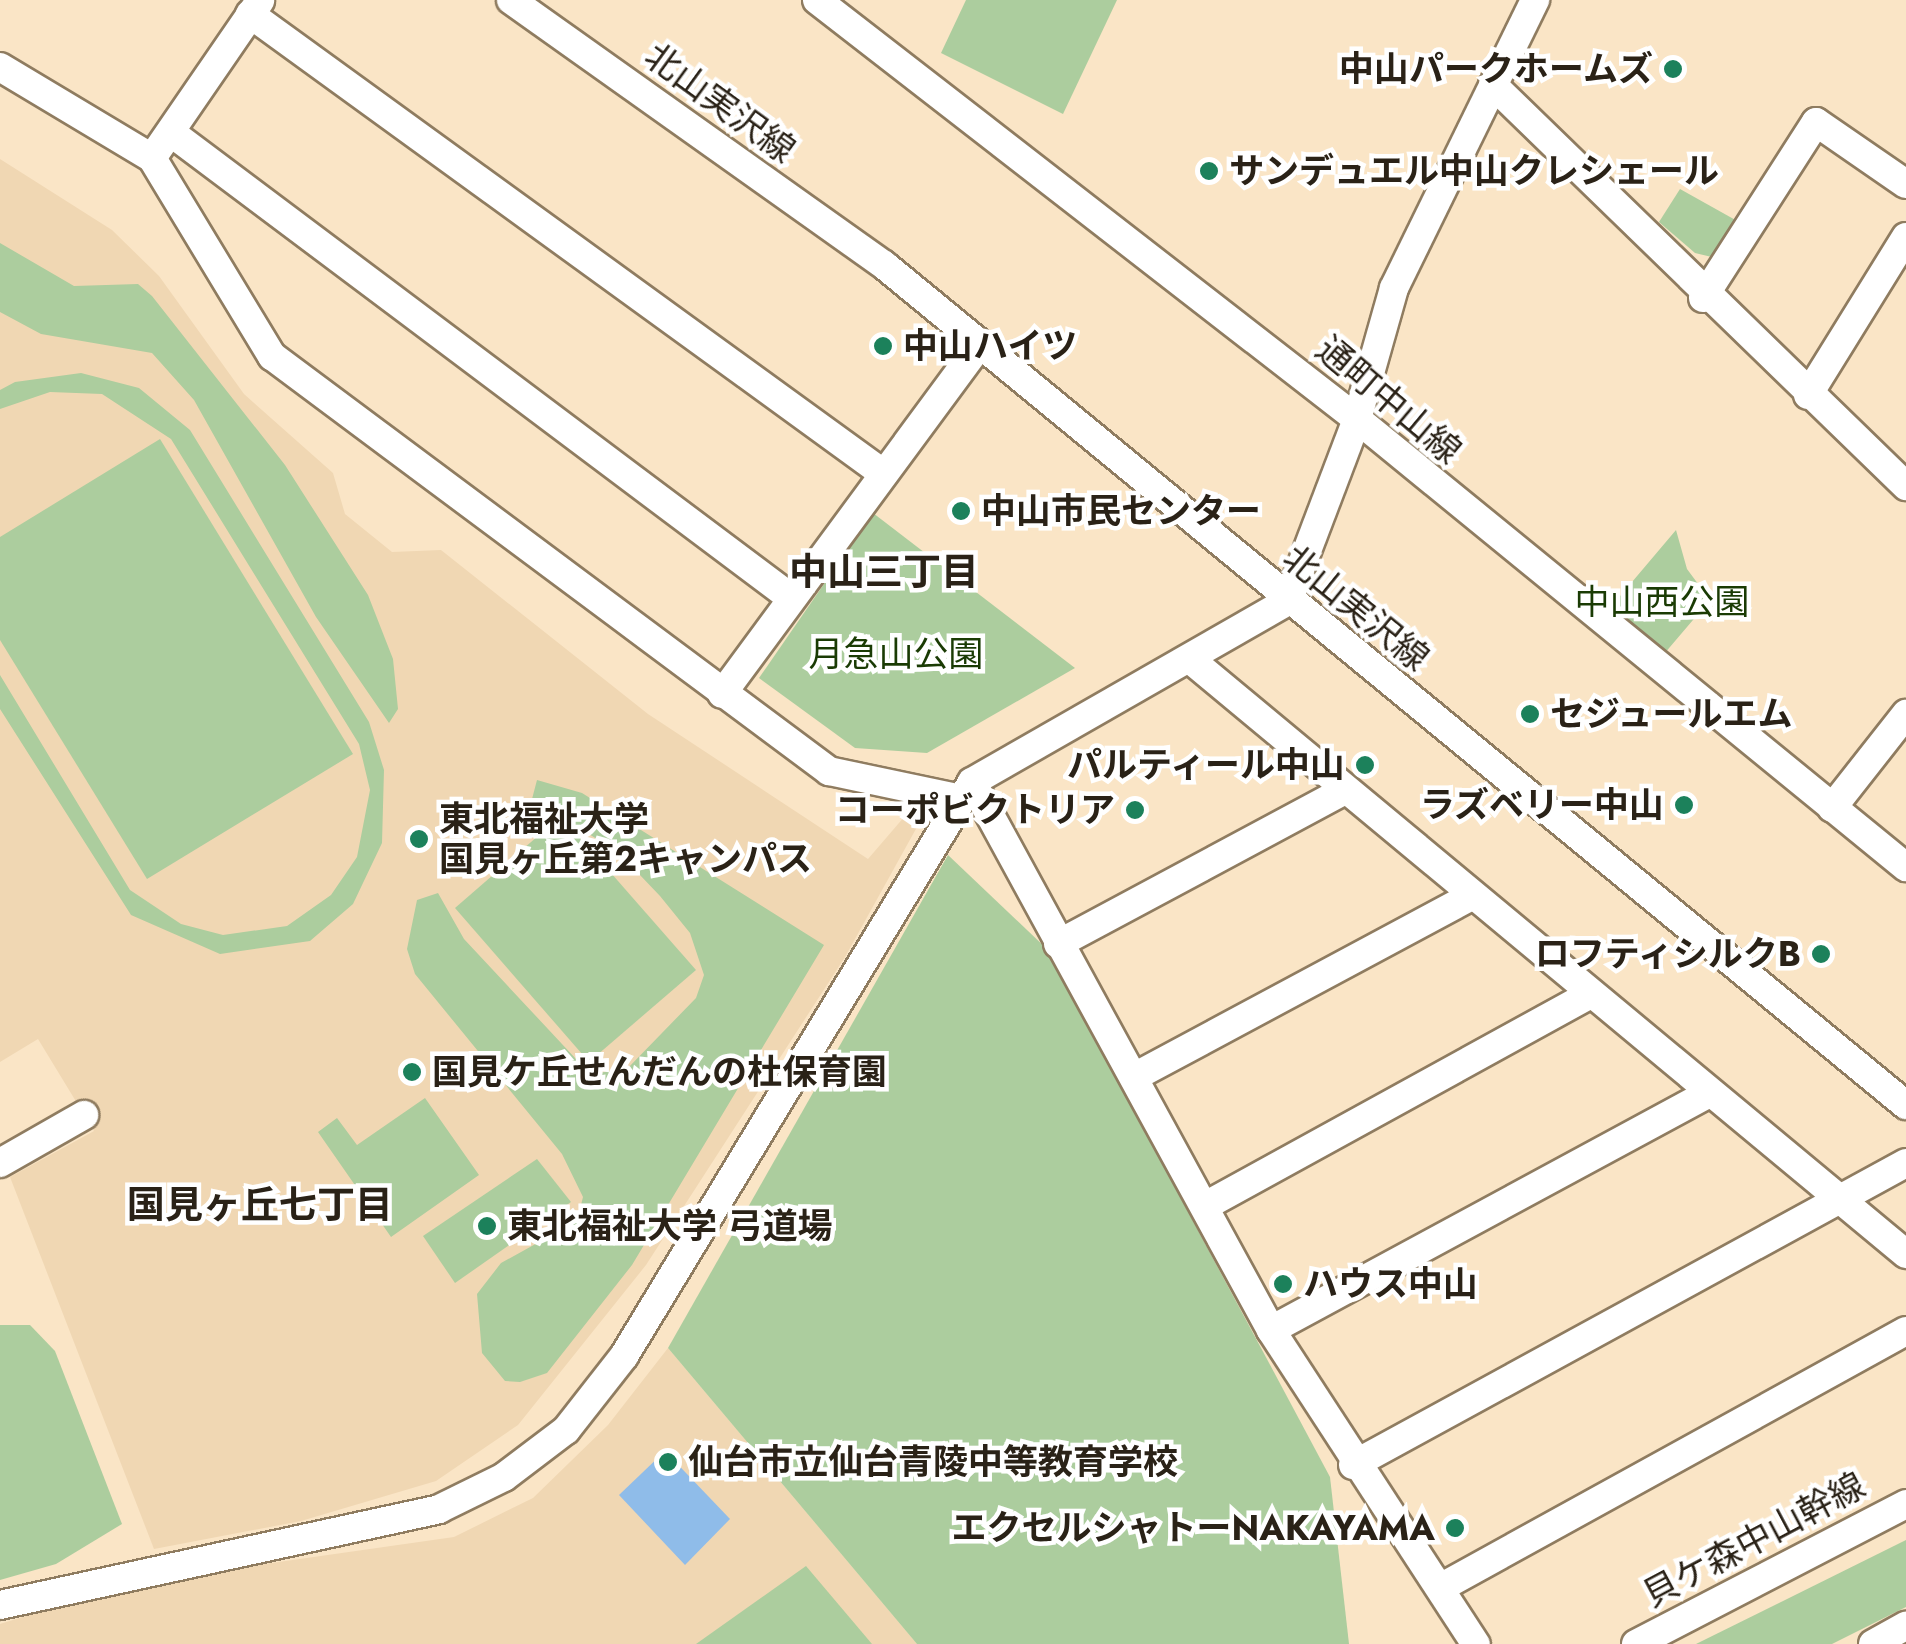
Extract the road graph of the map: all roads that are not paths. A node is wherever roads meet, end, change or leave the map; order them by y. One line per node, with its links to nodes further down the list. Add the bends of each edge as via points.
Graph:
1 (511, 0): 12 (street, 北山実沢線)
2 (817, 0): 14 (street, 通町中山線)
3 (1535, 0): 6 (street)
4 (255, 7): 7 (street); 15 (street)
5 (0, 66): 8 (street)
6 (1494, 85): 11 (street); 14 (street, via 1394,288)
7 (173, 134): 8 (street); 17 (street)
8 (152, 158): 20 (street, via 272,356)
9 (1906, 184): 11 (street, via 1816,122)
10 (1906, 236): 13 (street)
11 (1704, 298): 13 (street)
12 (980, 344): 15 (street); 18 (street, 北山実沢線)
13 (1808, 395): 16 (street)
14 (1357, 419): 18 (street); 24 (street, 通町中山線)
15 (884, 474): 17 (street)
16 (1906, 486)
17 (790, 597): 20 (street)
18 (1288, 601): 19 (street); 31 (street, 北山実沢線)
19 (1191, 660): 22 (street); 23 (street)
20 (722, 694): 22 (street, via 829,771)
21 (1906, 714): 24 (street)
22 (967, 790): 27 (street); 43 (street, via 624,1356 566,1430 504,1478 439,1508)
23 (1340, 793): 26 (street); 27 (street)
24 (1832, 808): 25 (street, 通町中山線)
25 (1906, 867)
26 (1471, 896): 28 (street); 29 (street)
27 (1058, 944): 29 (street)
28 (1587, 996): 30 (street); 36 (street)
29 (1134, 1077): 36 (street)
30 (1708, 1094): 35 (street); 38 (street)
31 (1906, 1105)
32 (84, 1114): 33 (street)
33 (0, 1163)
34 (1906, 1163): 35 (street)
35 (1837, 1198): 37 (street); 40 (street)
36 (1206, 1206): 38 (street)
37 (1906, 1254)
38 (1271, 1330): 40 (street)
39 (1906, 1331): 42 (street)
40 (1352, 1466): 42 (street)
41 (1906, 1504): 46 (street, 貝ケ森中山幹線)
42 (1440, 1588): 45 (street)
43 (0, 1605)
44 (1906, 1626): 47 (street)
45 (1476, 1644)
46 (1636, 1644)
47 (1872, 1644)

